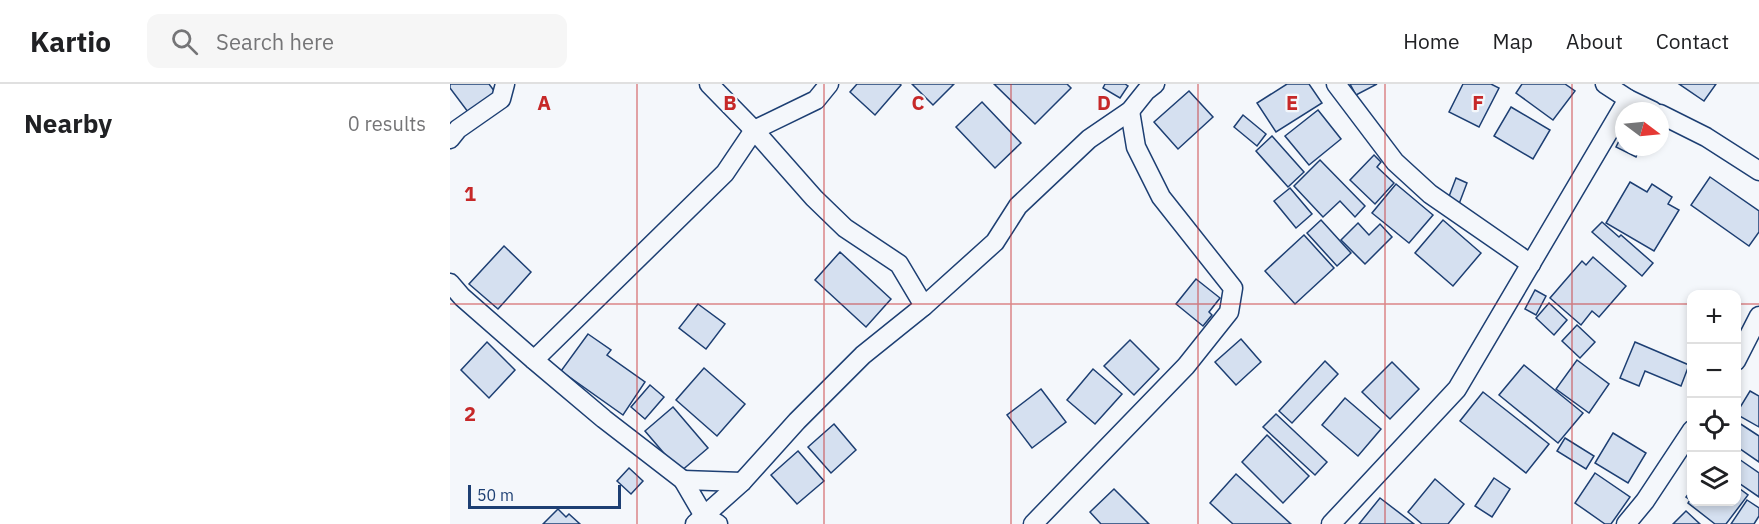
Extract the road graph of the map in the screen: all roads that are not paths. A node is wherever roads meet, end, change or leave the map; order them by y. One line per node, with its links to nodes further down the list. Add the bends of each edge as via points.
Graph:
1 (505, 84): 12 (street, via 501,99)
2 (709, 84): 11 (street)
3 (829, 84): 11 (street, via 816,100)
4 (1336, 84): 14 (street, via 1395,162 1430,194)
5 (1605, 84): 7 (street)
6 (1147, 86): 9 (street)
7 (1628, 99): 8 (street); 14 (street)
8 (1634, 102)
9 (1130, 111): 16 (street, via 1089,139 1018,206 995,242); 24 (street, via 1136,147 1161,197 1233,288 1229,312 1186,366)
10 (1669, 118): 13 (street)
11 (754, 130): 16 (street, via 845,228 899,264); 19 (street, via 724,173)
12 (450, 139)
13 (1759, 171)
14 (1531, 264): 25 (street, via 1457,389)
15 (450, 283): 19 (street)
16 (924, 306): 22 (street, via 863,355)
17 (1759, 316): 18 (street)
18 (1741, 353)
19 (534, 360): 21 (street)
20 (1687, 438): 26 (street)
21 (683, 480): 22 (street); 23 (street)
22 (741, 482): 23 (street)
23 (706, 521)
24 (1033, 524)
25 (1331, 524)
26 (1626, 524)

